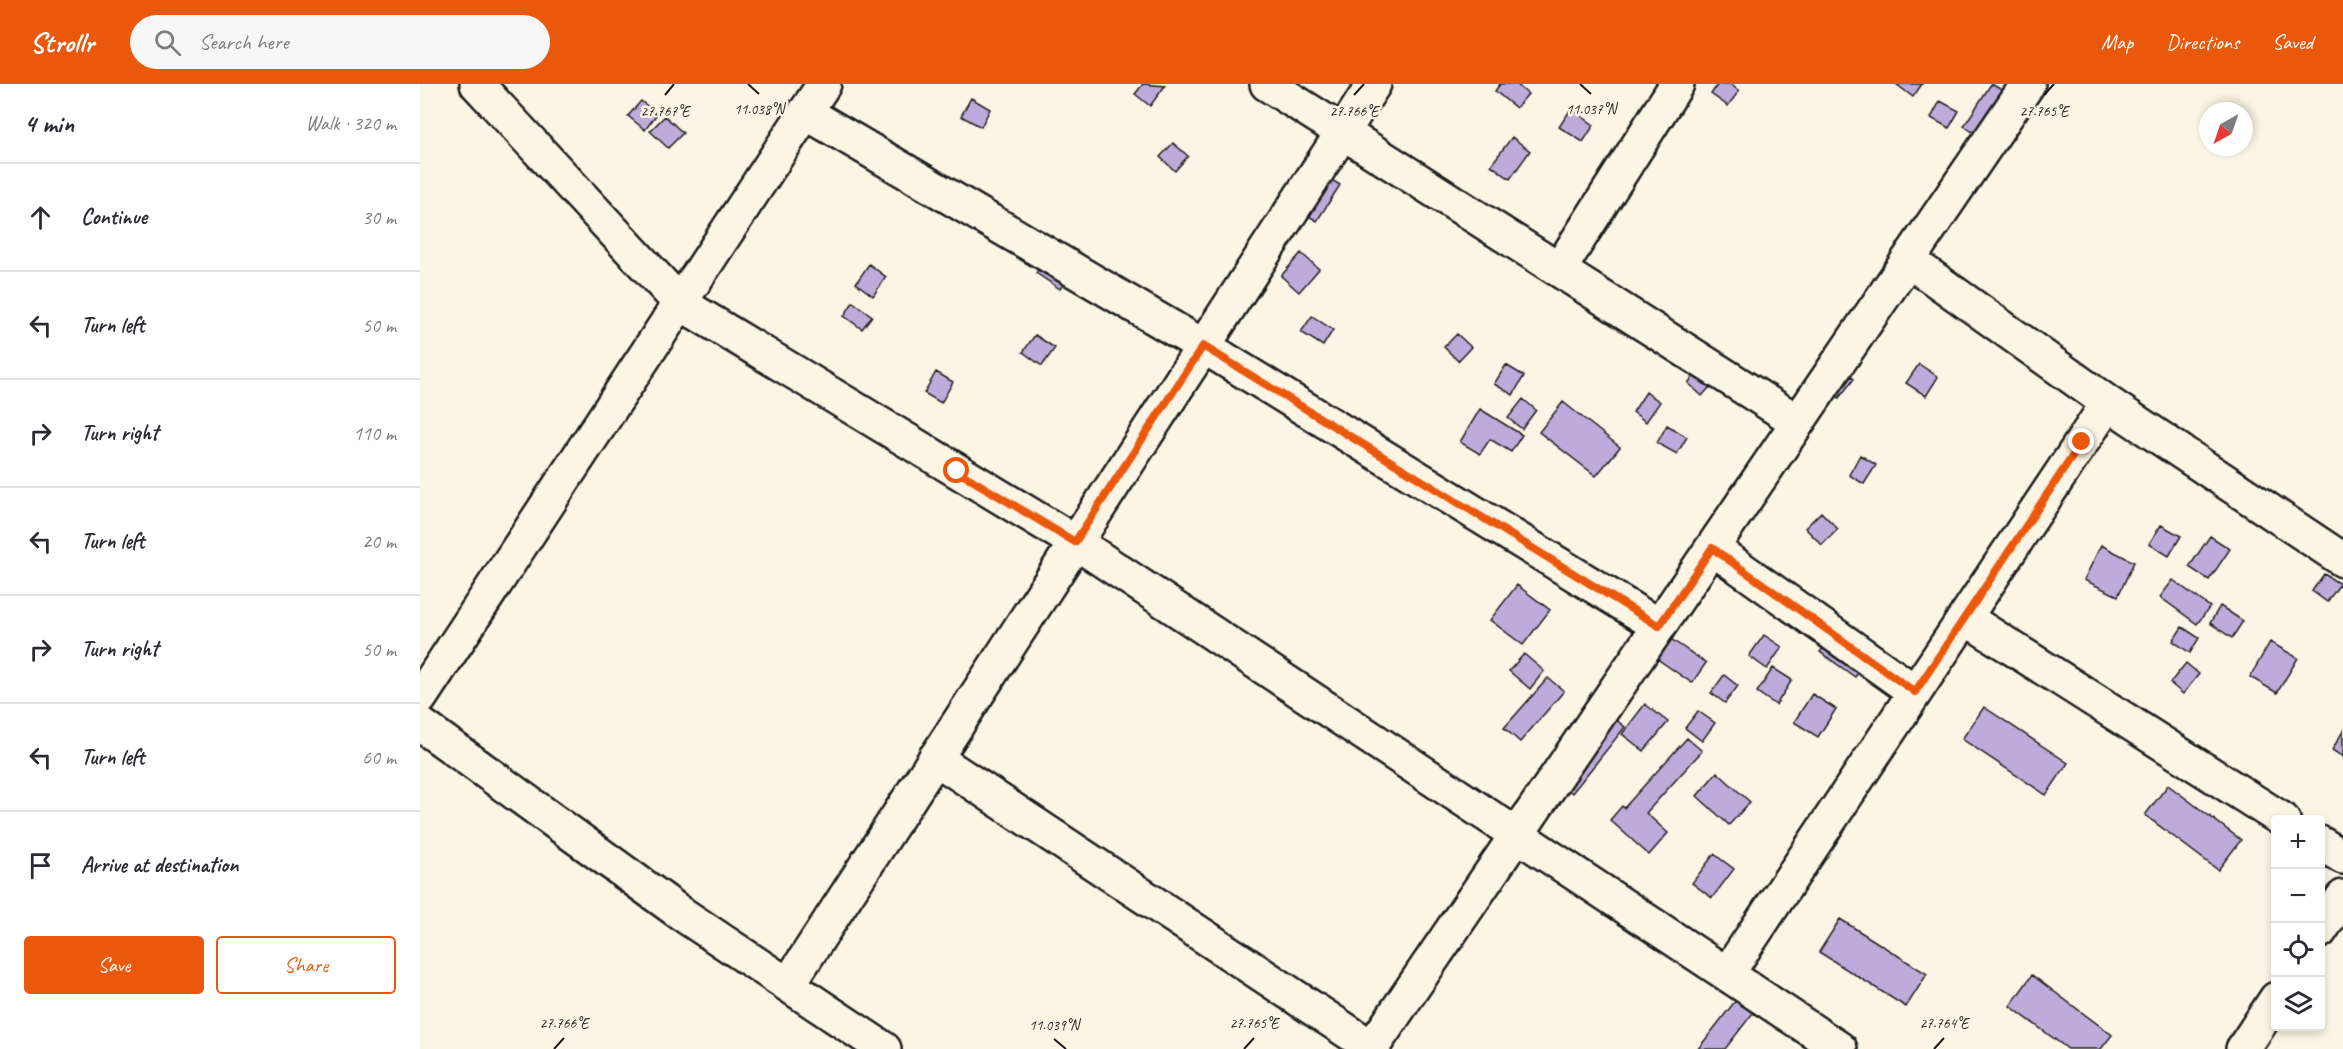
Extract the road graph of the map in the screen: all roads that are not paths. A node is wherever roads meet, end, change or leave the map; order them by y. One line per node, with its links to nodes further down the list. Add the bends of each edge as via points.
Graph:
1 (477, 84): 11 (street)
2 (824, 84): 7 (street)
3 (1267, 84): 8 (street)
4 (1374, 84): 8 (street)
5 (1677, 84): 10 (street)
6 (2028, 84): 9 (street)
7 (805, 112): 11 (street); 12 (street)
8 (1343, 132): 10 (street); 12 (street)
9 (1908, 260): 13 (street); 14 (street)
10 (1559, 270): 14 (street)
11 (680, 303): 15 (street); 21 (street)
12 (1203, 346): 15 (street); 19 (street)
13 (2108, 404): 17 (street); 18 (street)
14 (1798, 422): 16 (street)
15 (1075, 542): 23 (street); 25 (street)
16 (1712, 548): 19 (street); 20 (street)
17 (2343, 561)
18 (1965, 618): 20 (street); 24 (street)
19 (1659, 626): 25 (street)
20 (1915, 692): 30 (street)
21 (420, 698)
22 (420, 724): 31 (street, via 682,914)
23 (935, 758): 31 (street); 33 (street)
24 (2277, 815)
25 (1517, 834): 30 (street); 33 (street)
26 (2325, 846): 27 (street)
27 (2343, 857)
28 (2343, 897): 29 (street)
29 (2325, 924)
30 (1727, 974): 35 (street)
31 (788, 985): 34 (street)
32 (2271, 1006): 36 (street)
33 (1372, 1048)
34 (884, 1049)
35 (1840, 1049)
36 (2242, 1049)

